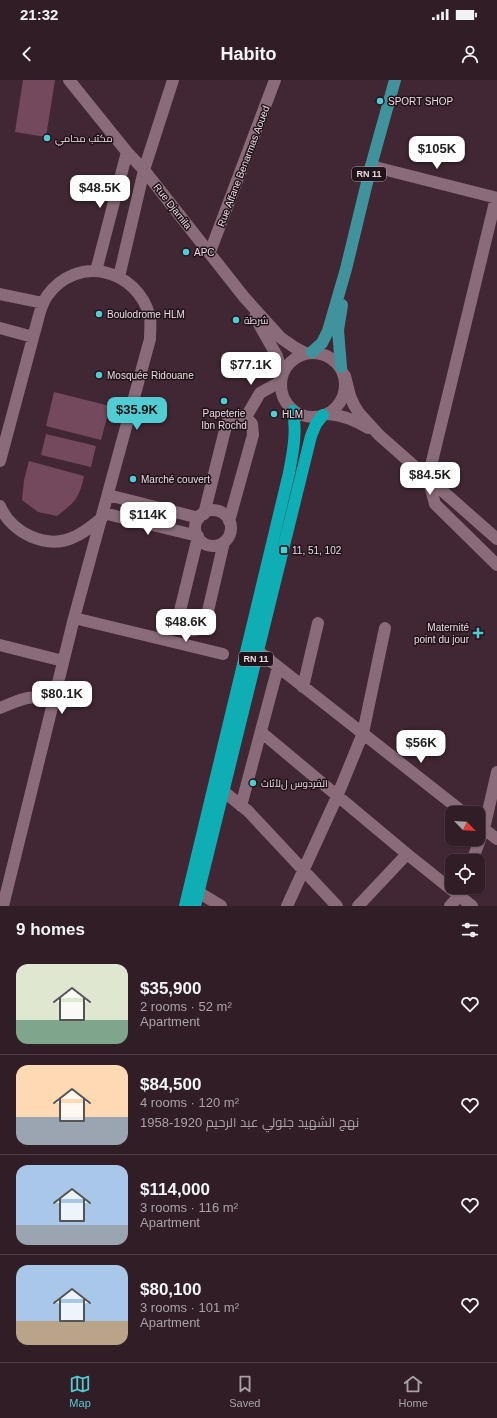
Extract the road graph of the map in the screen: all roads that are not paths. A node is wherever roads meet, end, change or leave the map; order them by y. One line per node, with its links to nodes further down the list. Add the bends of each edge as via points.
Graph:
1 (70, 80): 5 (street, Rue Djamila)
2 (173, 80): 7 (street)
3 (275, 80): 9 (street, Rue Affane Benarmas Aoued)
4 (395, 80): 6 (main road, RN 11)
5 (127, 152): 7 (street, Rue Djamila); 11 (street)
6 (371, 166): 8 (street); 10 (main road, RN 11)
7 (144, 170): 9 (street, Rue Djamila); 12 (street)
8 (497, 198): 26 (street)
9 (210, 252): 14 (street, Rue Djamila)
10 (346, 269): 18 (main road, RN 11, via 325,337); 19 (main road, RN 11, via 338,330)
11 (96, 271): 12 (street); 15 (street, via 82,272 62,281)
12 (119, 277): 27 (street, via 128,282 141,296 150,317 150,339)
13 (0, 294): 15 (street)
14 (244, 297): 18 (street, via 281,338 294,347); 20 (street, via 274,348)
15 (43, 303): 17 (street)
16 (0, 328): 17 (street)
17 (33, 336): 25 (street)
18 (309, 352): 19 (street, via 328,356); 20 (street, via 294,358)
19 (343, 372): 22 (street, via 346,385 342,398 335,408); 24 (street, via 354,405)
20 (281, 378): 21 (street, via 283,398); 23 (street, via 260,393)
21 (293, 411): 22 (street, via 310,417); 64 (highway, RN 11, via 294,447 289,473)
22 (326, 414): 24 (street, via 355,420); 40 (highway, RN 11, via 316,424 311,436)
23 (246, 417): 30 (street, via 231,417 227,422); 31 (street, via 252,424 252,435)
24 (379, 435): 26 (street)
25 (0, 461)
26 (428, 478): 33 (street); 35 (street, via 435,504)
27 (108, 495): 29 (street); 30 (street)
28 (0, 506): 29 (street, via 17,528 36,539 52,543 73,538)
29 (103, 515): 32 (street); 36 (street)
30 (202, 516): 31 (street, via 215,511 226,516); 32 (street, via 196,527)
31 (229, 521): 34 (street, via 231,532)
32 (198, 537): 34 (street, via 207,545 219,545); 34 (street, via 178,619 182,628 188,631 194,631 205,624)
33 (497, 539)
34 (224, 542)
35 (497, 566)
36 (74, 618): 41 (street); 42 (street)
37 (318, 623): 44 (street)
38 (385, 628): 48 (street)
39 (0, 645): 42 (street)
40 (258, 651): 43 (street); 50 (highway, RN 11)
41 (223, 654)
42 (63, 661): 45 (street)
43 (278, 667): 44 (street); 47 (street)
44 (303, 687): 48 (street)
45 (53, 702): 46 (street, via 31,696); 63 (street)
46 (0, 708)
47 (262, 732): 51 (street); 52 (street)
48 (362, 733): 51 (street); 53 (street)
49 (497, 772): 54 (street)
50 (223, 791): 52 (street); 60 (highway, RN 11)
51 (338, 796): 57 (street); 58 (street)
52 (241, 806): 58 (street)
53 (455, 806)
54 (485, 812)
55 (485, 829): 56 (street)
56 (497, 839)
57 (407, 854): 59 (street); 69 (street)
58 (304, 871): 67 (street); 68 (street)
59 (445, 881)
60 (198, 892): 65 (highway, RN 11); 66 (street)
61 (459, 894): 70 (street)
62 (463, 894): 71 (street)
63 (3, 906)
64 (185, 906)
65 (195, 906)
66 (221, 906)
67 (287, 906)
68 (337, 906)
69 (358, 906)
70 (450, 906)
71 (472, 906)

